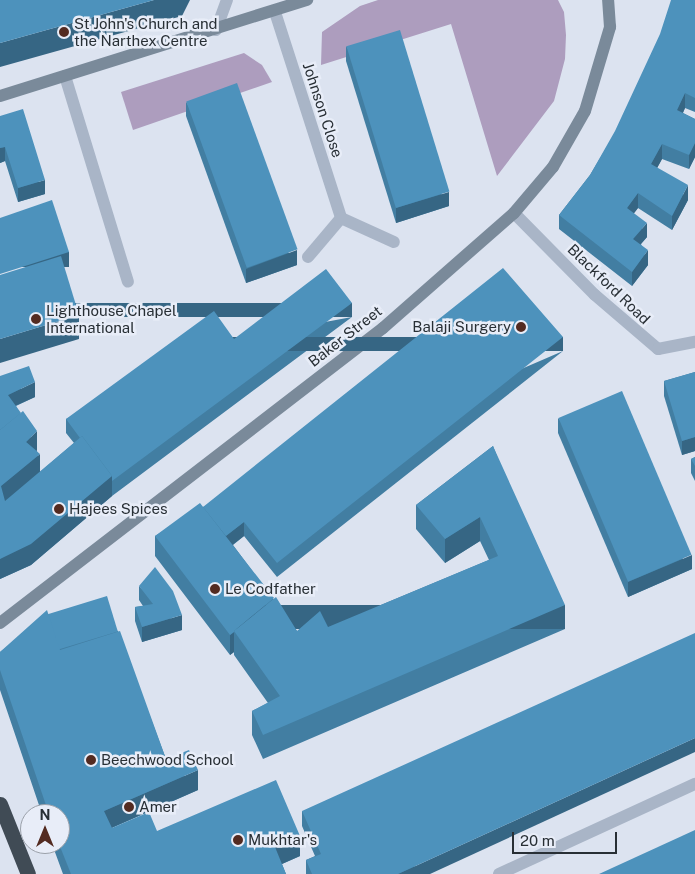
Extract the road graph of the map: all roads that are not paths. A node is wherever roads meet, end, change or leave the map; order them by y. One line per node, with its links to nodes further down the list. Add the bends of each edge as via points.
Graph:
1 (227, 0): 5 (street)
2 (307, 0): 4 (main road)
3 (608, 0): 8 (main road, Baker Street, via 610,27 585,111 554,166)
4 (274, 12): 5 (main road); 9 (street, Johnson Close)
5 (216, 30): 6 (main road)
6 (65, 76): 7 (main road); 12 (street)
7 (0, 96)
8 (514, 213): 13 (street, Blackford Road, via 595,295 658,349); 14 (main road, Baker Street, via 383,328)
9 (341, 218): 10 (street); 11 (street)
10 (394, 242)
11 (308, 257)
12 (128, 282)
13 (695, 342)
14 (0, 622)
15 (695, 784): 18 (street)
16 (0, 804): 17 (highway)
17 (28, 874)
18 (499, 874)

